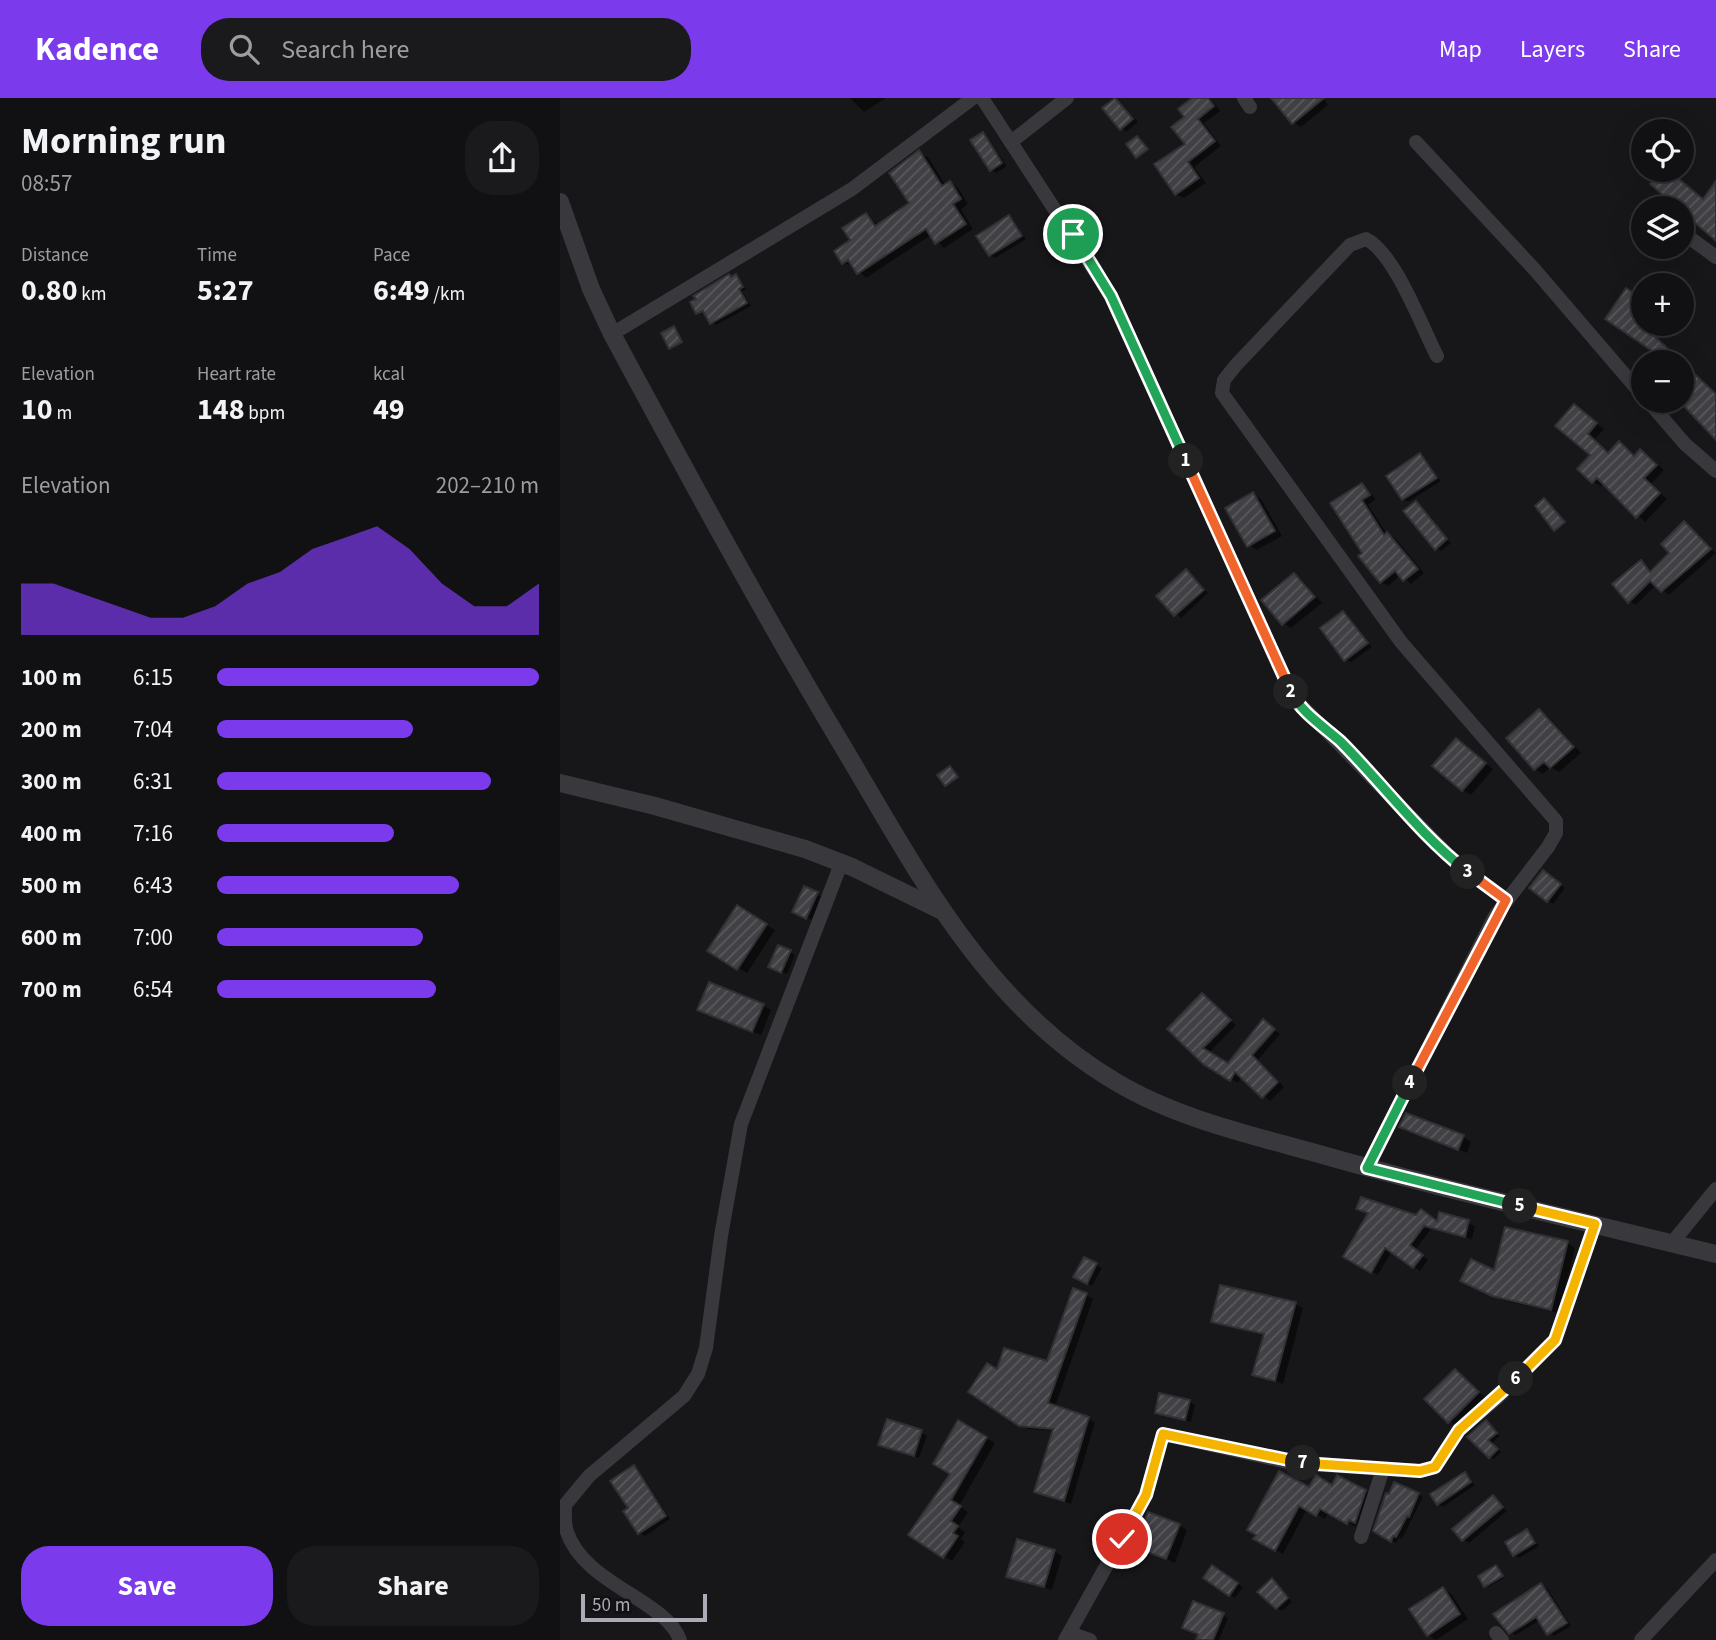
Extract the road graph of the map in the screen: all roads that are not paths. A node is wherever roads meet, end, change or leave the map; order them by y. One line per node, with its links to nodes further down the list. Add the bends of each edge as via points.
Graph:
1 (973, 98): 9 (street, via 852,189)
2 (982, 98): 4 (street)
3 (1067, 98): 4 (street)
4 (1012, 142): 16 (street, via 1111,296 1293,697 1454,861)
5 (1416, 142): 11 (street)
6 (560, 202): 9 (street)
7 (1694, 241): 8 (street)
8 (1716, 257)
9 (612, 334): 17 (street, via 760,609)
10 (1437, 356): 16 (street, via 1388,261 1377,244 1366,239 1350,245 1236,365 1224,380 1222,393 1401,642 1556,821 1556,833 1548,847)
11 (1631, 382)
12 (1658, 413): 13 (street)
13 (1716, 471)
14 (560, 783): 17 (street, via 805,849)
15 (839, 869): 27 (street, via 741,1124 698,1374 684,1396 589,1476 565,1505 566,1532 581,1556 618,1589 667,1620)
16 (1506, 900): 18 (street)
17 (940, 910): 18 (street, via 1027,1016 1118,1084 1180,1111)
18 (1367, 1168): 20 (street)
19 (1716, 1189): 21 (street)
20 (1595, 1224): 21 (street); 23 (street, via 1555,1340 1459,1430 1435,1467)
21 (1672, 1243): 22 (street)
22 (1716, 1254)
23 (1383, 1469): 24 (street); 26 (street, via 1292,1462 1163,1434 1146,1495)
24 (1361, 1537)
25 (1714, 1568): 29 (street)
26 (1068, 1637): 28 (street)
27 (680, 1640)
28 (1090, 1640)
29 (1641, 1640)

